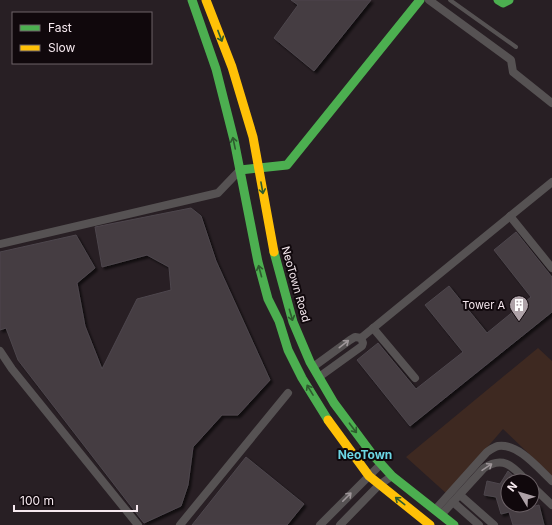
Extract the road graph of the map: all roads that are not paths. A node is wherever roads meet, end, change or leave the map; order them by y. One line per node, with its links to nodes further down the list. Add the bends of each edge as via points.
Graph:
1 (192, 0): 11 (street, one-way to 1, via 216,69)
2 (206, 0): 10 (street, NeoTown Road, one-way to 10, via 232,67 253,137)
3 (420, 0): 10 (street, via 287,165)
4 (429, 0): 9 (street, via 510,60 513,72)
5 (450, 0): 8 (lane)
6 (498, 0): 7 (street, via 503,4)
7 (509, 0)
8 (516, 46)
9 (552, 103)
10 (258, 169): 11 (street); 19 (street, NeoTown Road, one-way to 19, via 275,260 293,322)
11 (240, 170): 14 (street, via 218,193); 25 (street, one-way to 11, via 334,429 288,350 262,277)
12 (551, 184): 13 (street)
13 (510, 216): 15 (street); 16 (street)
14 (0, 244)
15 (552, 268)
16 (373, 328): 17 (street); 21 (street)
17 (361, 338): 19 (street, one-way to 17, via 350,340 355,337); 20 (street, via 362,346)
18 (0, 351): 34 (street)
19 (313, 367): 20 (street, NeoTown Road)
20 (319, 377): 23 (street, NeoTown Road, one-way to 23, via 334,403)
21 (415, 378)
22 (288, 393): 35 (street)
23 (381, 464): 25 (street); 26 (street, NeoTown Road)
24 (519, 473): 30 (street, one-way to 24, via 484,468 495,463 506,463)
25 (369, 476): 28 (street); 36 (street, one-way to 25)
26 (392, 476): 28 (street); 33 (street, NeoTown Road)
27 (552, 481): 33 (street, via 519,451 506,446 496,446 487,452)
28 (379, 485): 37 (street); 38 (street, one-way to 28)
29 (540, 494): 32 (street)
30 (460, 495): 31 (street); 41 (street)
31 (453, 502): 33 (street); 40 (street)
32 (552, 505)
33 (438, 512): 39 (street, NeoTown Road)
34 (138, 525)
35 (180, 525)
36 (320, 525)
37 (340, 525)
38 (430, 525)
39 (454, 525)
40 (479, 525)
41 (494, 525)

